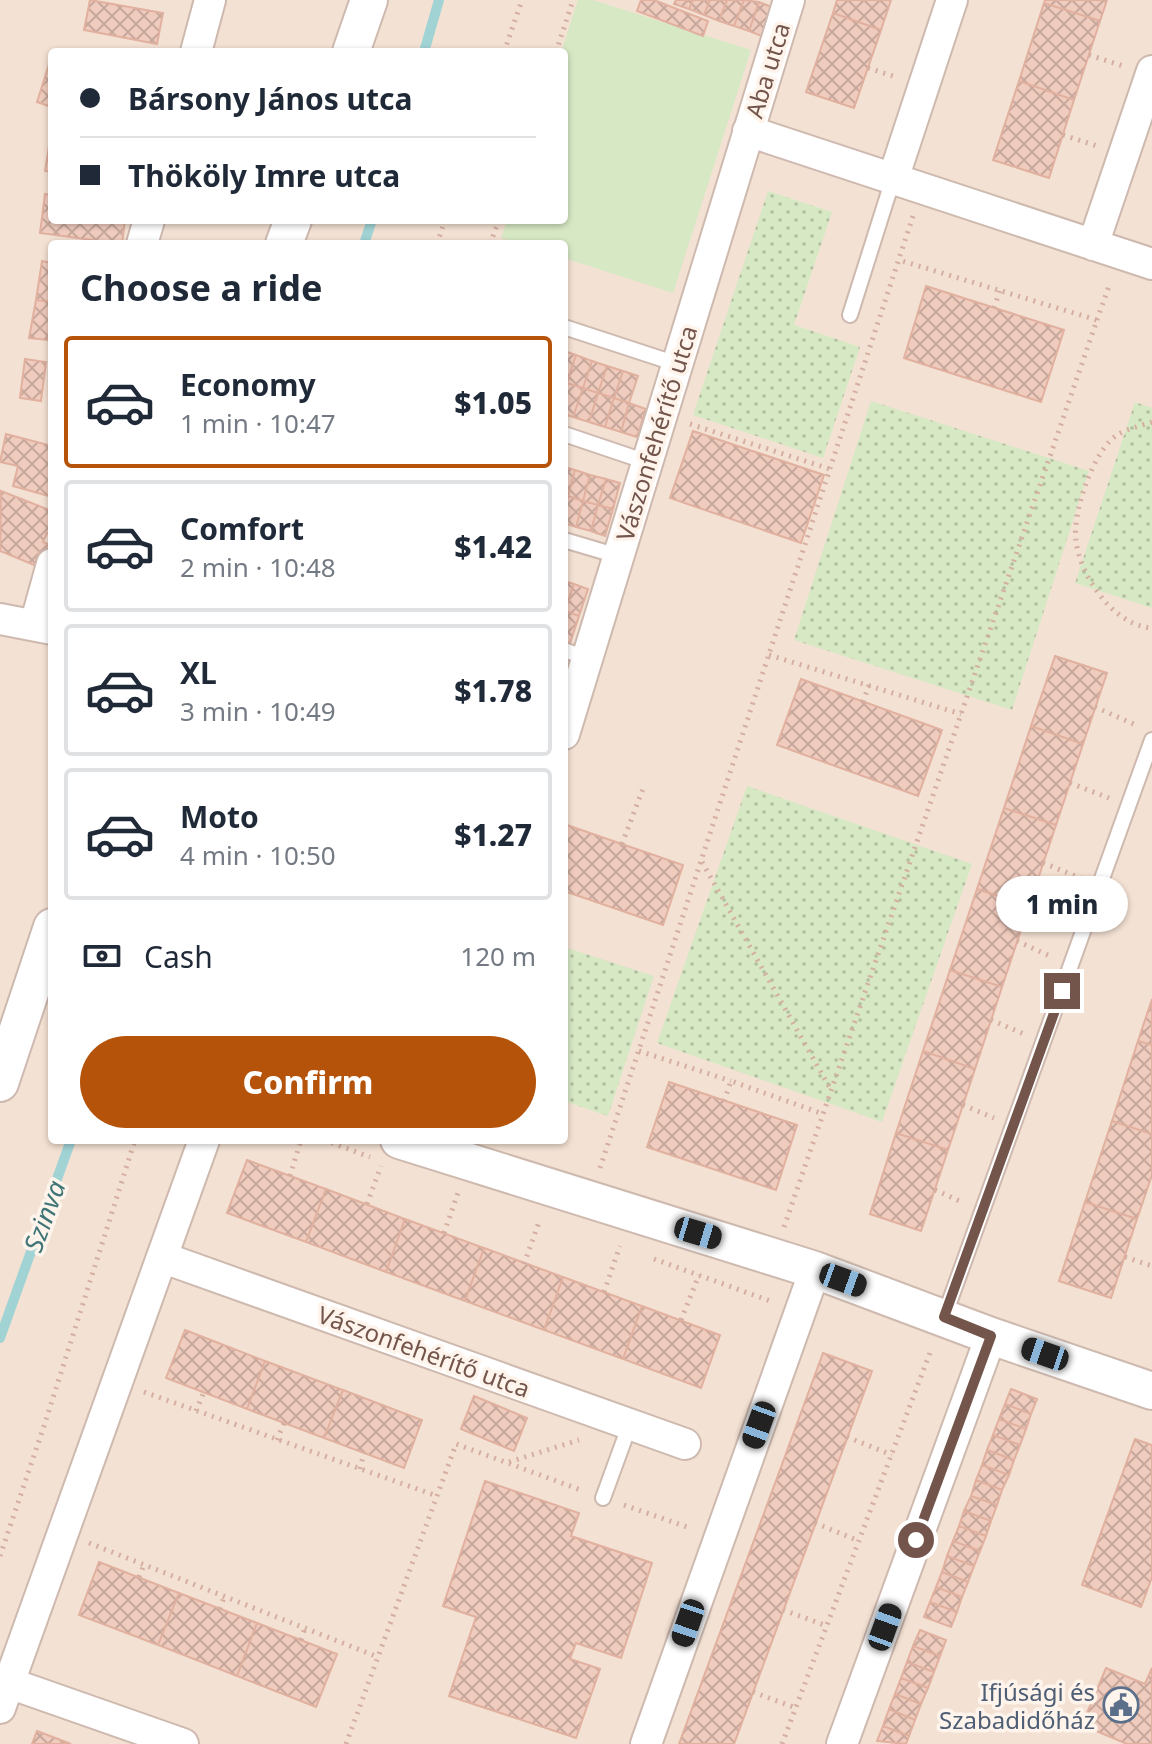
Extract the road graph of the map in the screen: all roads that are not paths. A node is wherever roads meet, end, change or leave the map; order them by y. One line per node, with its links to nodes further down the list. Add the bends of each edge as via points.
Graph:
1 (210, 0): 5 (street)
2 (369, 0): 6 (street)
3 (789, 0): 8 (street, Aba utca)
4 (952, 0): 9 (street)
5 (197, 48)
6 (352, 48)
7 (1152, 71): 10 (street)
8 (748, 131): 9 (street, Aba utca); 14 (street, Vászonfehérítő utca)
9 (893, 179): 10 (street, Aba utca); 12 (lane)
10 (1093, 245): 11 (street, Aba utca)
11 (1152, 264)
12 (850, 315)
13 (568, 328): 14 (lane)
14 (677, 364): 16 (street, Vászonfehérítő utca)
15 (568, 435): 16 (lane)
16 (647, 462): 18 (street, Vászonfehérítő utca)
17 (568, 541): 18 (lane)
18 (618, 556): 22 (street, Vászonfehérítő utca)
19 (48, 592): 21 (street)
20 (0, 619): 21 (street)
21 (43, 627)
22 (576, 654): 23 (street, Vászonfehérítő utca)
23 (568, 707)
24 (1152, 740): 32 (lane)
25 (48, 953): 26 (street)
26 (38, 1019): 27 (street)
27 (0, 1083)
28 (203, 1144): 30 (street)
29 (413, 1148): 31 (street)
30 (164, 1258): 35 (street, Vászonfehérítő utca); 38 (street)
31 (815, 1270): 32 (street); 40 (street)
32 (940, 1328): 33 (street)
33 (991, 1336): 34 (street); 41 (street)
34 (1152, 1391)
35 (630, 1424): 36 (street, Vászonfehérítő utca); 37 (lane)
36 (685, 1444)
37 (603, 1498)
38 (4, 1695): 39 (street)
39 (183, 1744)
40 (646, 1744)
41 (842, 1744)

